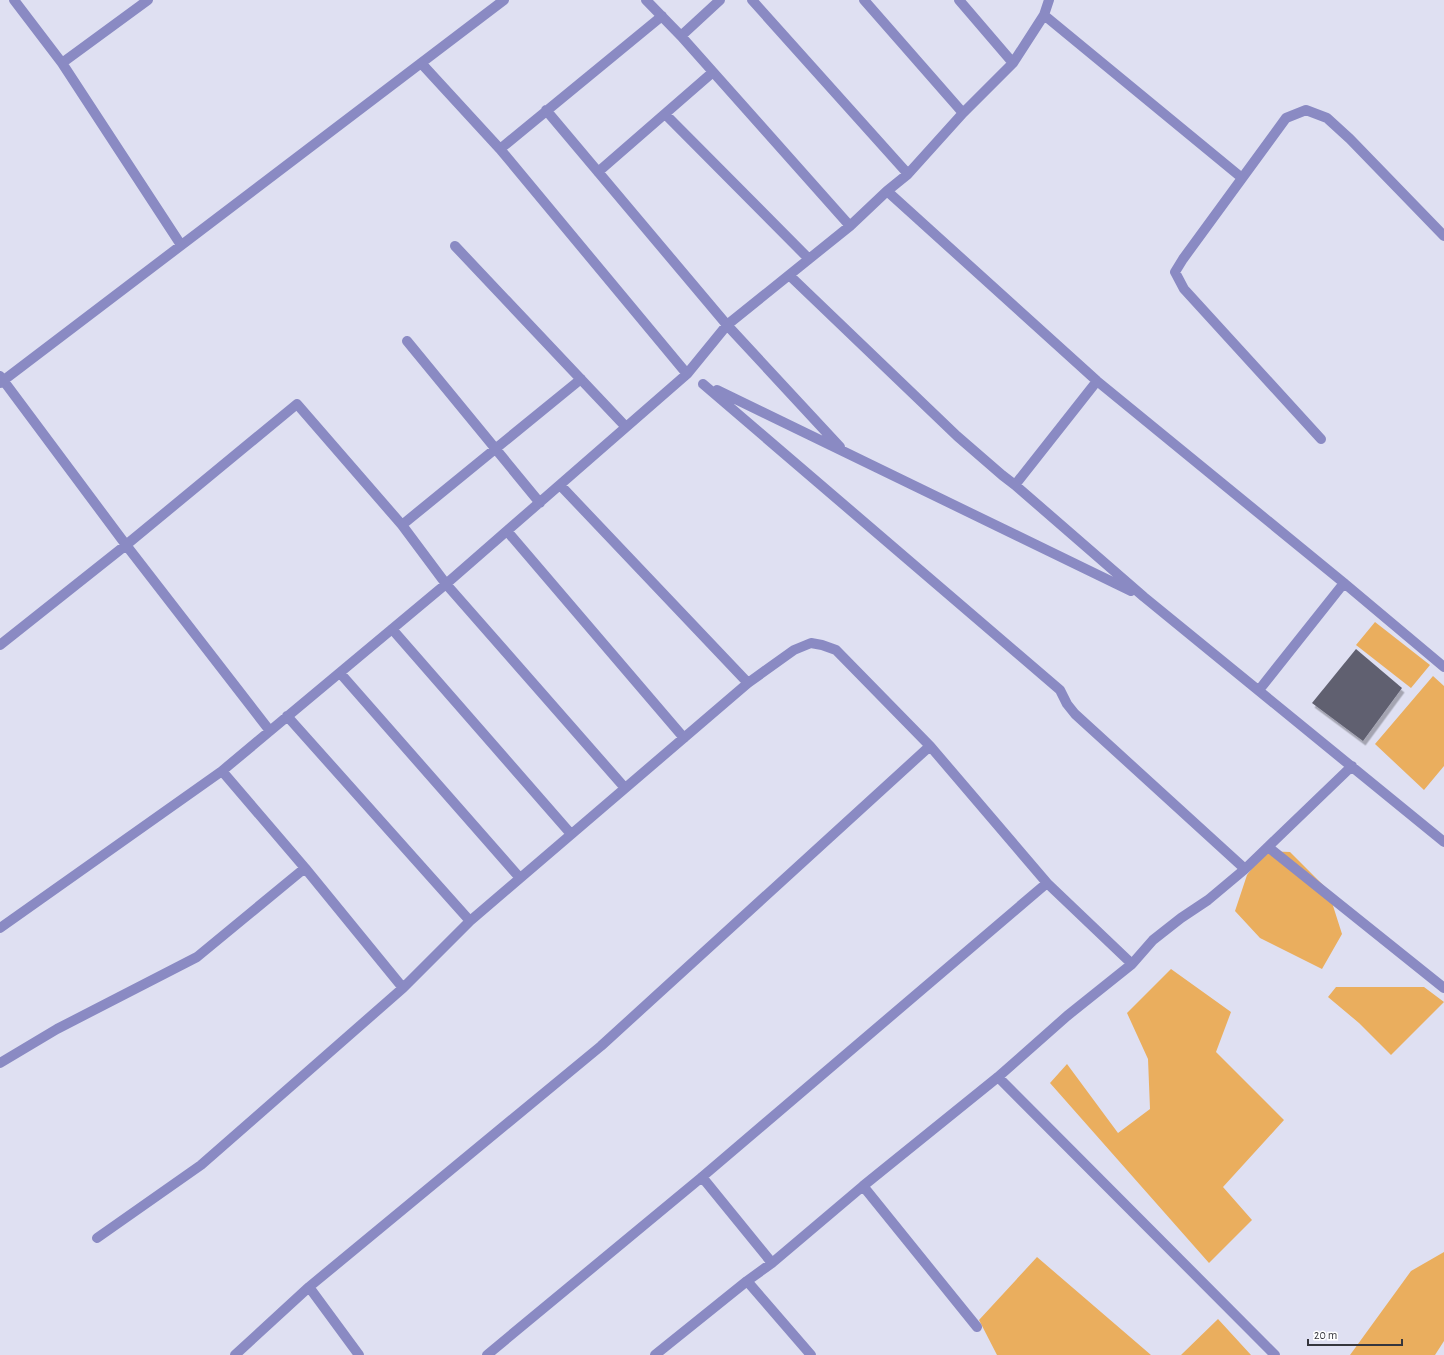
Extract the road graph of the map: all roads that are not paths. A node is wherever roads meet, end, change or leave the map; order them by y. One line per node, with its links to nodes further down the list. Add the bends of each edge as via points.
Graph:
1 (14, 0): 13 (street)
2 (148, 0): 13 (street)
3 (504, 0): 14 (street)
4 (646, 0): 11 (street)
5 (720, 0): 12 (street)
6 (752, 0): 22 (street)
7 (864, 0): 18 (street)
8 (959, 0): 15 (street)
9 (1049, 0): 10 (street)
10 (1044, 15): 15 (street); 23 (street)
11 (662, 16): 12 (street); 17 (street)
12 (681, 36): 16 (street)
13 (62, 63): 27 (street)
14 (421, 63): 20 (street); 27 (street)
15 (1013, 63): 18 (street)
16 (713, 72): 19 (street); 25 (street)
17 (546, 110): 20 (street); 21 (street)
18 (962, 113): 22 (street)
19 (665, 114): 21 (street); 29 (street)
20 (500, 149): 33 (street)
21 (598, 172): 31 (street)
22 (908, 174): 24 (street)
23 (1242, 178): 26 (street, via 1286,118 1306,110 1327,118 1350,139); 38 (street, via 1182,258 1175,272 1184,289)
24 (887, 191): 25 (street); 36 (street)
25 (850, 226): 29 (street)
26 (1444, 236)
27 (181, 245): 35 (street)
28 (455, 246): 34 (street)
29 (809, 259): 30 (street)
30 (789, 276): 31 (street); 41 (street, via 957,436)
31 (727, 325): 33 (street); 40 (street)
32 (407, 341): 39 (street)
33 (687, 374): 37 (street)
34 (581, 379): 37 (street); 39 (street)
35 (1, 380): 46 (street)
36 (1097, 381): 41 (street); 47 (street)
37 (626, 427): 42 (street)
38 (1321, 439)
39 (496, 449): 43 (street); 44 (street)
40 (844, 452): 49 (street); 67 (street, via 703,384 1060,690 1075,714)
41 (1015, 484): 49 (street)
42 (560, 485): 43 (street); 54 (street)
43 (540, 503): 45 (street)
44 (402, 525): 46 (street, via 297,404); 48 (street)
45 (507, 531): 48 (street); 58 (street)
46 (126, 545): 51 (street); 57 (street)
47 (1344, 583): 52 (street); 55 (street)
48 (446, 584): 50 (street); 62 (street)
49 (1144, 597): 55 (street)
50 (392, 629): 53 (street); 63 (street)
51 (0, 645)
52 (1444, 667)
53 (340, 673): 56 (street); 68 (street)
54 (748, 683): 58 (street); 59 (street, via 794,650 811,643 822,645 836,650)
55 (1259, 690): 60 (street)
56 (288, 716): 57 (street); 70 (street)
57 (270, 731): 61 (street)
58 (684, 738): 62 (street)
59 (930, 746): 69 (street); 82 (street, via 601,1046)
60 (1352, 766): 64 (street); 65 (street)
61 (222, 771): 66 (street); 71 (street)
62 (625, 788): 63 (street)
63 (572, 834): 68 (street)
64 (1444, 842)
65 (1268, 847): 67 (street); 74 (street)
66 (305, 868): 73 (street); 75 (street, via 197,958 57,1029)
67 (1245, 869): 72 (street, via 1153,940)
68 (520, 878): 70 (street)
69 (1047, 883): 72 (street); 77 (street)
70 (470, 921): 73 (street)
71 (0, 928)
72 (1132, 964): 76 (street, via 1067,1016)
73 (403, 988): 79 (street, via 201,1165)
74 (1444, 988)
75 (0, 1063)
76 (998, 1077): 78 (street); 89 (street)
77 (702, 1177): 80 (street); 86 (street)
78 (863, 1186): 80 (street); 83 (street)
79 (97, 1238)
80 (772, 1263): 81 (street)
81 (747, 1281): 87 (street); 88 (street)
82 (309, 1287): 84 (street); 85 (street)
83 (977, 1327)
84 (234, 1355)
85 (359, 1355)
86 (487, 1355)
87 (655, 1355)
88 (812, 1355)
89 (1274, 1355)

